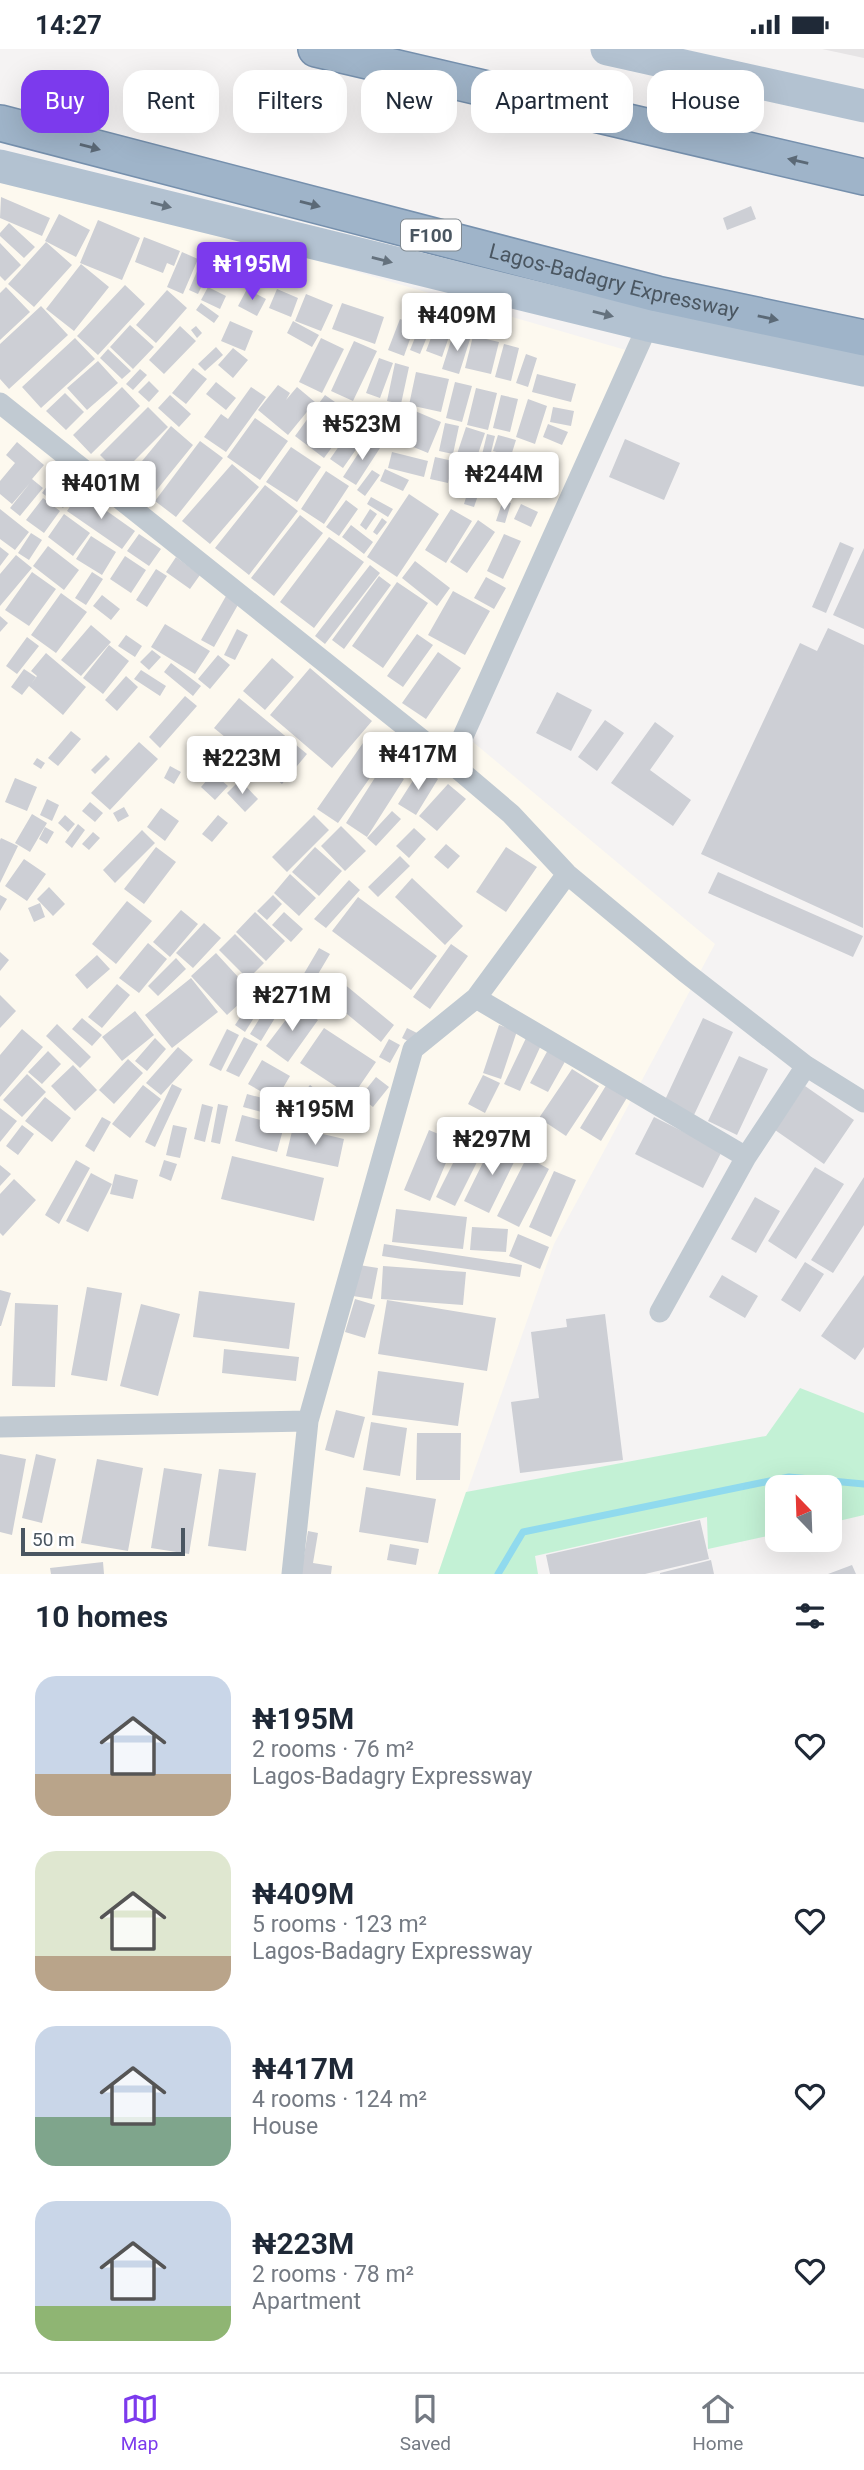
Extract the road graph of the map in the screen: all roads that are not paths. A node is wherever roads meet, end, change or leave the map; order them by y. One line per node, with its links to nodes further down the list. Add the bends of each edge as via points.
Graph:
1 (316, 49): 6 (highway, one-way to 1)
2 (607, 49): 3 (main road)
3 (864, 106)
4 (0, 123): 8 (highway, Lagos-Badagry Expressway / F100, one-way to 8, via 657,294)
5 (0, 166): 7 (main road, Lagos-Badagry Expressway, one-way to 7)
6 (864, 177)
7 (648, 325): 9 (main road, Lagos-Badagry Expressway); 11 (street)
8 (864, 338)
9 (864, 370)
10 (0, 403): 11 (street)
11 (451, 763): 12 (street, via 512,814)
12 (567, 874): 13 (street); 14 (street)
13 (476, 998): 16 (street); 18 (street, via 413,1049)
14 (806, 1066): 15 (street); 16 (street)
15 (864, 1102)
16 (746, 1157): 17 (street)
17 (660, 1312)
18 (308, 1422): 19 (street); 20 (street)
19 (0, 1427)
20 (292, 1574)

